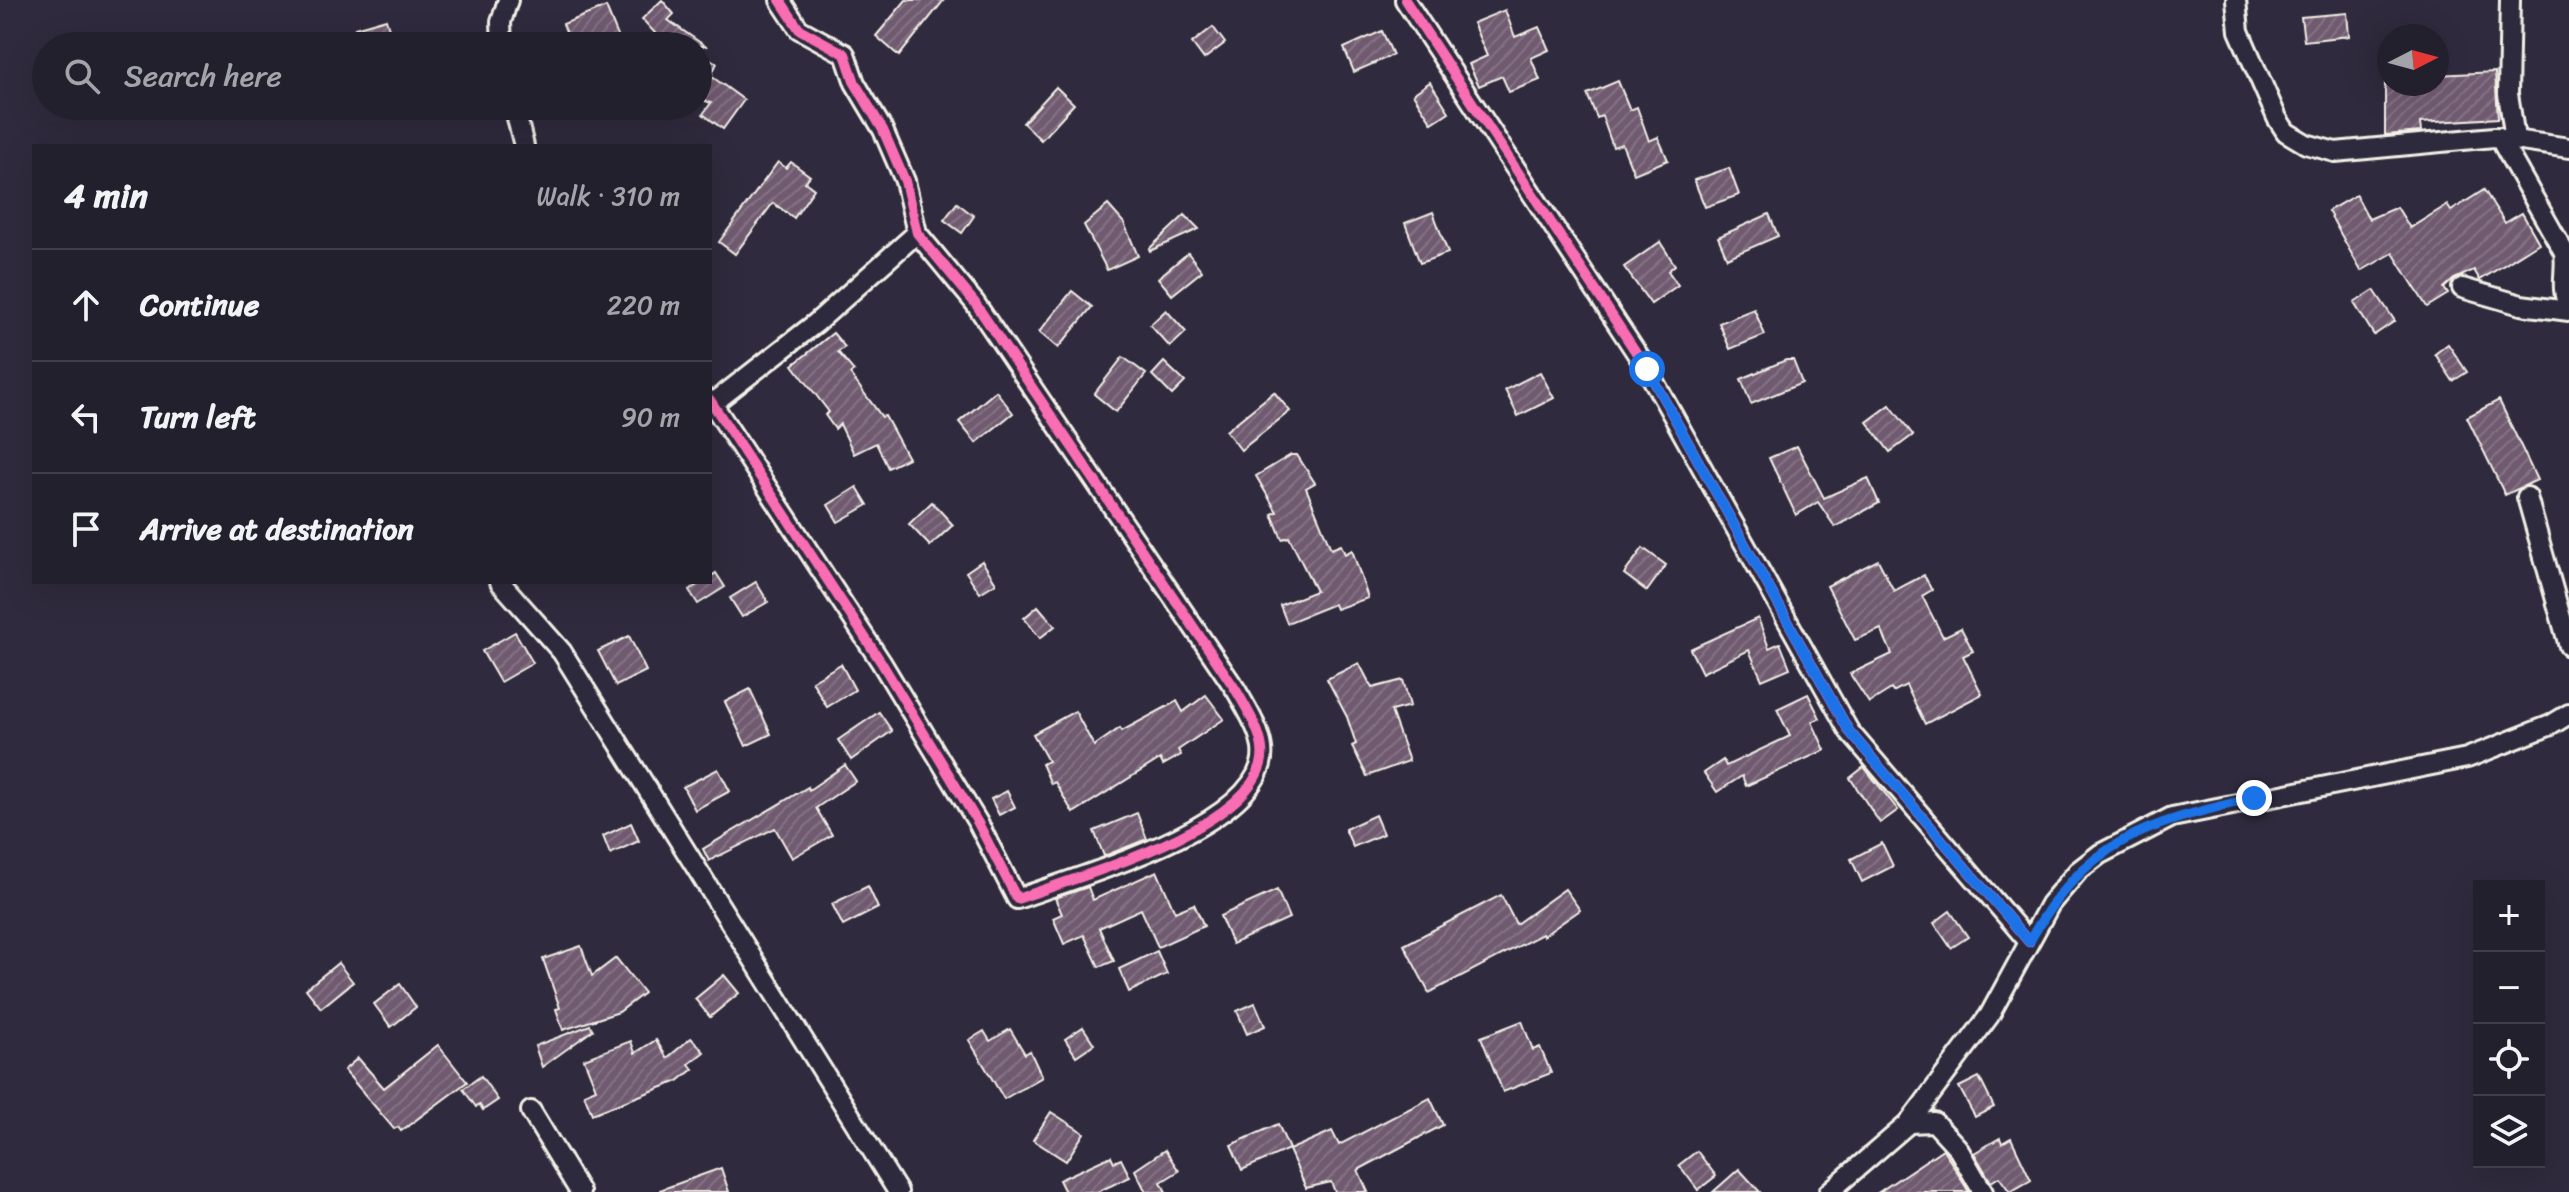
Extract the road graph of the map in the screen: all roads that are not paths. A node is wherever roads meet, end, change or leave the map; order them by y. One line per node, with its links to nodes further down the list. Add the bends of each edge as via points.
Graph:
1 (508, 0): 6 (street)
2 (780, 0): 11 (street, via 799,29 845,54 905,181)
3 (1405, 0): 20 (street, via 1647,369 1849,731)
4 (2236, 0): 8 (street, via 2239,31 2277,118 2286,132 2306,144 2335,152 2437,139)
5 (2510, 0): 8 (street)
6 (501, 32)
7 (518, 120): 9 (street)
8 (2507, 137): 10 (street); 13 (street, via 2564,252 2563,291)
9 (524, 144)
10 (2569, 148)
11 (917, 233): 14 (street, via 816,323); 15 (street, via 975,303 1256,725 1262,762 1247,790 1214,820 1017,899 978,823 881,662)
12 (2462, 288): 13 (street, via 2521,305)
13 (2569, 308)
14 (712, 401)
15 (712, 404)
16 (2527, 497): 18 (street)
17 (502, 584): 24 (street, via 562,652)
18 (2569, 646)
19 (2569, 714): 20 (street, via 2467,758 2172,817 2127,837 2078,871 2050,904)
20 (2029, 942): 22 (street, via 1989,1016)
21 (531, 1111): 23 (street)
22 (1909, 1123): 25 (street); 26 (street, via 1934,1122 1957,1147)
23 (580, 1192)
24 (898, 1192)
25 (1829, 1192)
26 (1983, 1192)

